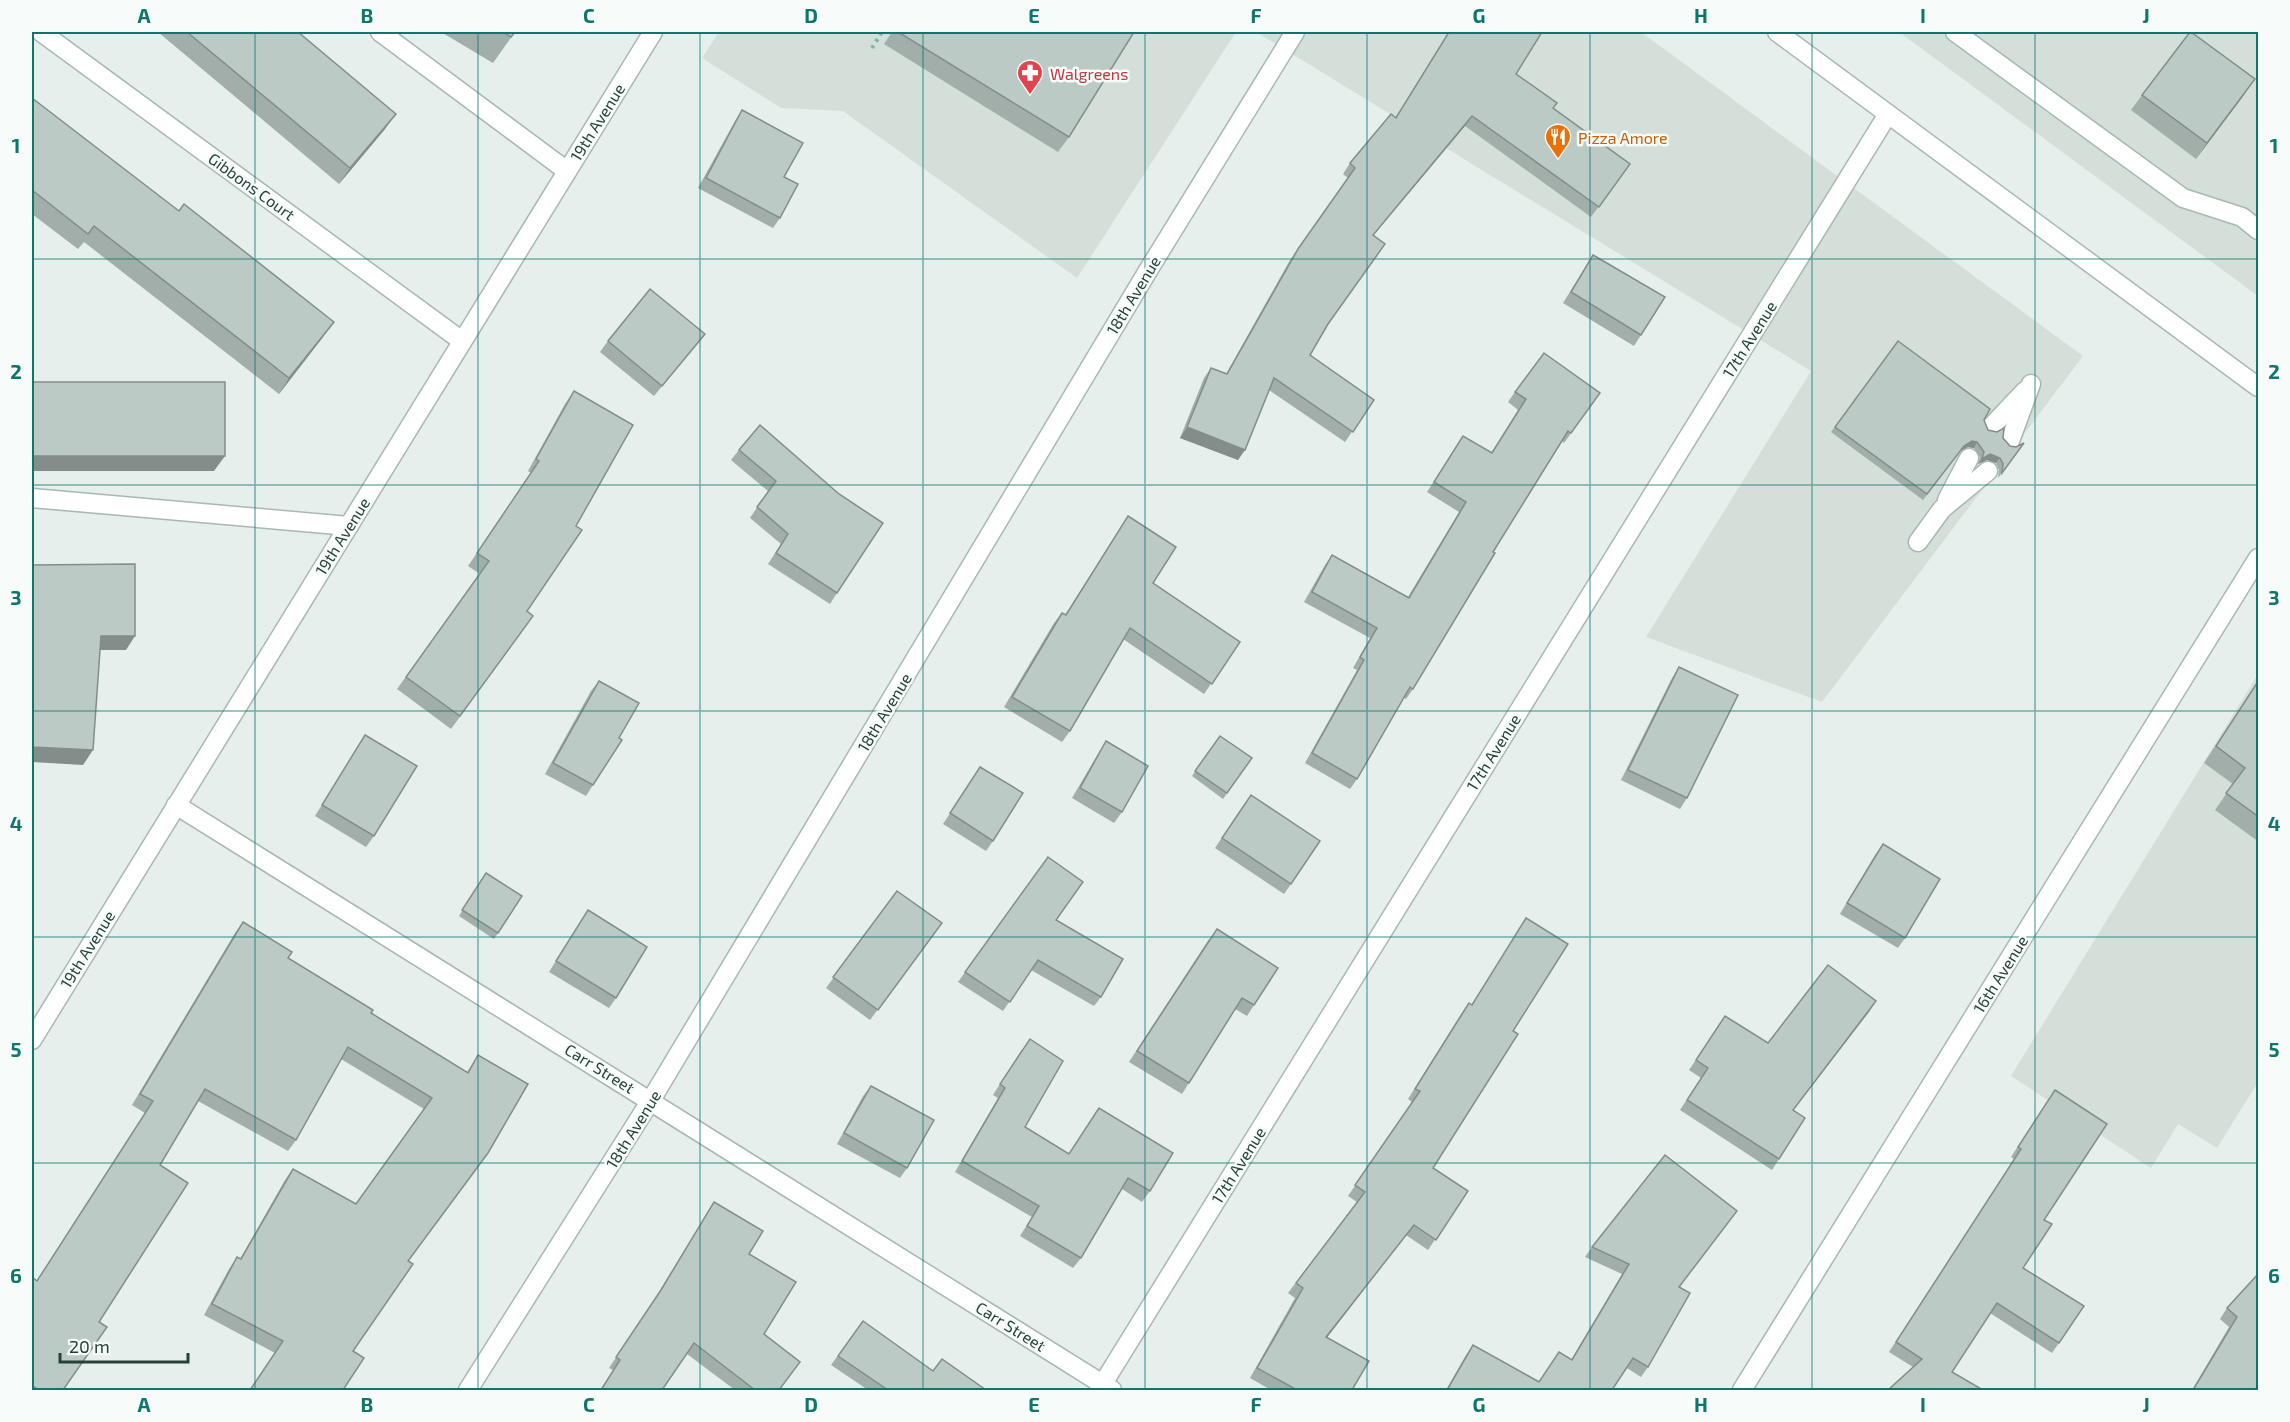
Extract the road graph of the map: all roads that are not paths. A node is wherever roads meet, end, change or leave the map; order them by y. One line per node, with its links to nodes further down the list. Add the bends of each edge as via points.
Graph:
1 (41, 32): 10 (street, Gibbons Court)
2 (380, 32): 8 (street)
3 (653, 32): 8 (street, 19th Avenue)
4 (1295, 32): 23 (street, 18th Avenue)
5 (1777, 32): 7 (street)
6 (1954, 32): 9 (street, via 2183,198 2242,218)
7 (1888, 114): 11 (street); 24 (street, 17th Avenue)
8 (567, 171): 10 (street, 19th Avenue)
9 (2259, 230)
10 (462, 341): 18 (street, 19th Avenue)
11 (2259, 387)
12 (1991, 427): 13 (street, via 2031,384)
13 (2010, 441)
14 (1969, 458): 17 (street)
15 (1988, 471): 17 (street)
16 (32, 498): 18 (street)
17 (1942, 510): 19 (street)
18 (349, 526): 21 (street, 19th Avenue)
19 (1918, 542)
20 (2259, 558): 26 (street, 16th Avenue)
21 (177, 805): 22 (street, 19th Avenue); 23 (street, Carr Street)
22 (32, 1040)
23 (651, 1100): 24 (street, Carr Street); 25 (street, 18th Avenue)
24 (1105, 1388)
25 (468, 1390)
26 (1742, 1390)

